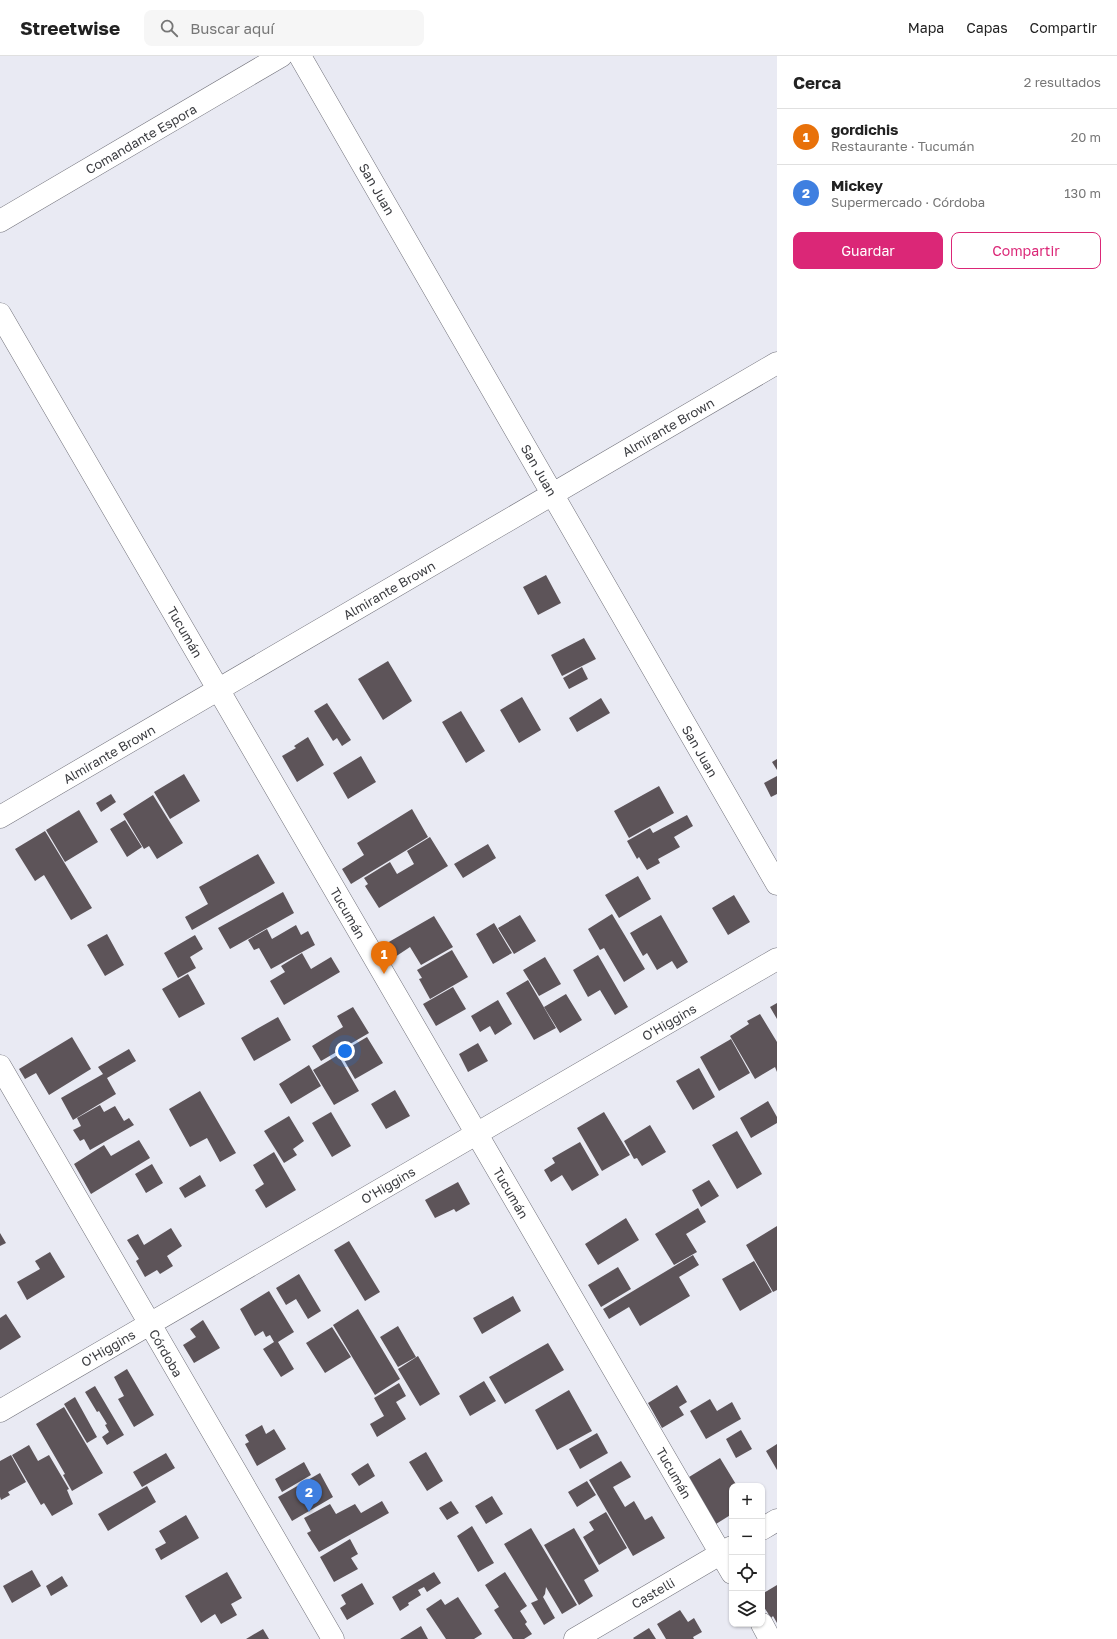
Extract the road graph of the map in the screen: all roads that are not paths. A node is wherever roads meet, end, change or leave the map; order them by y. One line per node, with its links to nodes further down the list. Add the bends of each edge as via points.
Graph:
1 (281, 56): 3 (street, Comandante Espora)
2 (300, 56): 6 (street, San Juan)
3 (0, 221)
4 (0, 314): 7 (street, Tucumán)
5 (777, 363): 6 (street, Almirante Brown)
6 (553, 494): 7 (street, Almirante Brown); 9 (street, San Juan)
7 (218, 690): 8 (street, Almirante Brown); 12 (street, Tucumán)
8 (0, 817)
9 (777, 884)
10 (777, 959): 12 (street, O'Higgins)
11 (0, 1066): 13 (street, Córdoba)
12 (477, 1134): 13 (street, O'Higgins); 17 (street, Tucumán)
13 (150, 1324): 14 (street, O'Higgins); 20 (street, Córdoba)
14 (0, 1411)
15 (777, 1520): 16 (street)
16 (765, 1527)
17 (726, 1550): 18 (street, Tucumán); 21 (street, Castelli)
18 (729, 1562)
19 (764, 1627): 22 (street)
20 (333, 1639)
21 (575, 1639)
22 (770, 1639)

